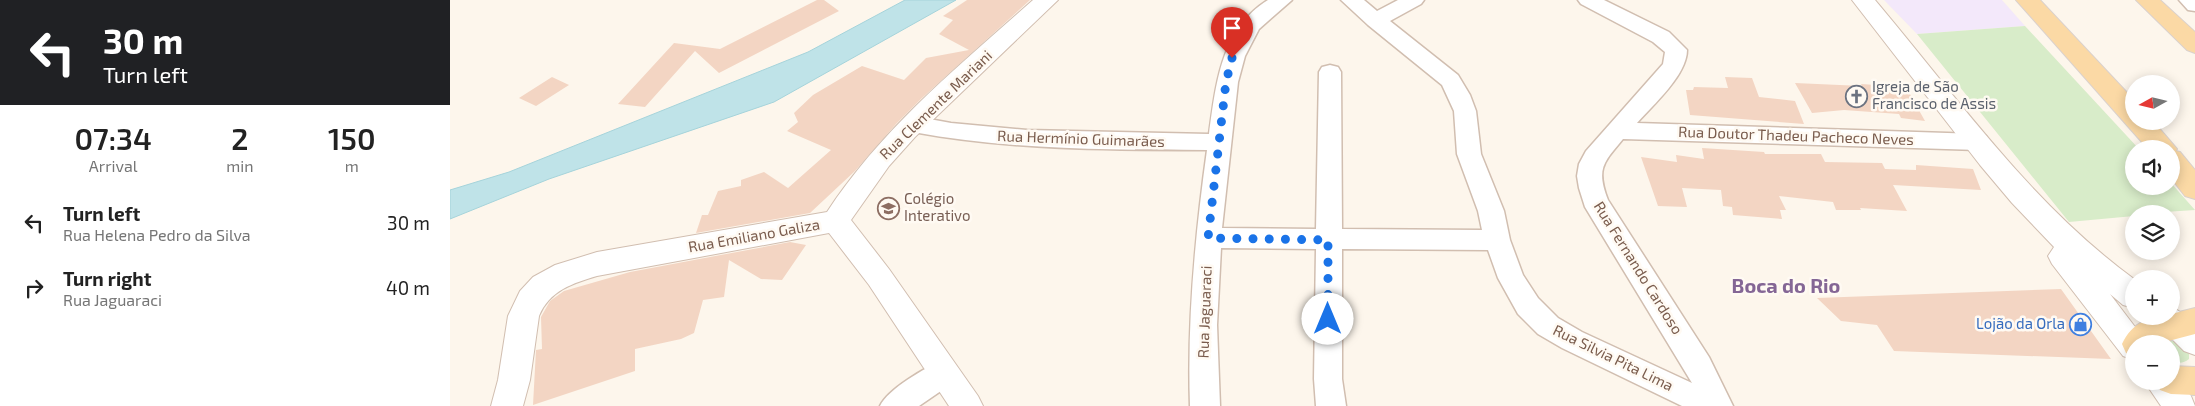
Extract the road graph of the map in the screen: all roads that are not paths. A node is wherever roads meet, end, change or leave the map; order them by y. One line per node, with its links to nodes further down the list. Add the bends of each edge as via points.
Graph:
1 (1047, 0): 15 (street, Rua Clemente Mariani)
2 (1282, 0): 19 (street, Rua Jaguaraci, via 1258,16 1232,58 1226,82)
3 (1351, 0): 11 (street, Rua Silvia Pita Lima)
4 (1409, 0): 11 (street)
5 (1588, 0): 17 (street, Rua Fernando Cardoso, via 1661,37 1676,50 1672,67)
6 (1863, 0): 20 (street)
7 (2027, 0): 14 (main road)
8 (2147, 0): 12 (main road)
9 (2189, 0): 10 (street)
10 (2195, 5)
11 (1375, 20): 29 (street, Rua Silvia Pita Lima, via 1450,80 1460,95 1465,111 1469,154 1491,211)
12 (2195, 45)
13 (1330, 72): 28 (street)
14 (2125, 106)
15 (913, 124): 19 (street, Rua Hermínio Guimarães, via 949,132 1039,141); 26 (street, Rua Clemente Mariani, via 865,176)
16 (2146, 130): 18 (main road)
17 (1615, 131): 20 (street, Rua Doutor Thadeu Pacheco Neves); 44 (street, Rua Fernando Cardoso, via 1594,157 1588,170 1589,187 1699,366)
18 (2155, 140)
19 (1220, 142): 27 (street, Rua Jaguaraci)
20 (1978, 142): 25 (street)
21 (2180, 166): 23 (main road)
22 (2180, 170): 24 (main road)
23 (2195, 180)
24 (2195, 189)
25 (2034, 210): 30 (street, via 2086,262); 33 (street, via 2052,244)
26 (836, 221): 34 (street, Rua Emiliano Galiza); 38 (street, Rua Emiliano Galiza, via 573,269 553,278 536,292 524,309)
27 (1208, 238): 28 (street); 41 (street, Rua Jaguaraci, via 1203,311)
28 (1328, 240): 29 (street); 42 (street, via 1328,379)
29 (1497, 240): 43 (street, Rua Silvia Pita Lima, via 1511,278 1528,306 1548,326)
30 (2125, 290)
31 (2183, 326): 32 (main road)
32 (2145, 335)
33 (2125, 336)
34 (944, 373): 39 (street); 40 (street, Rua Emiliano Galiza)
35 (2180, 380): 36 (main road)
36 (2195, 381)
37 (2167, 390): 45 (street)
38 (507, 406)
39 (895, 406)
40 (967, 406)
41 (1205, 406)
42 (1331, 406)
43 (1712, 406)
44 (1718, 406)
45 (2180, 406)

